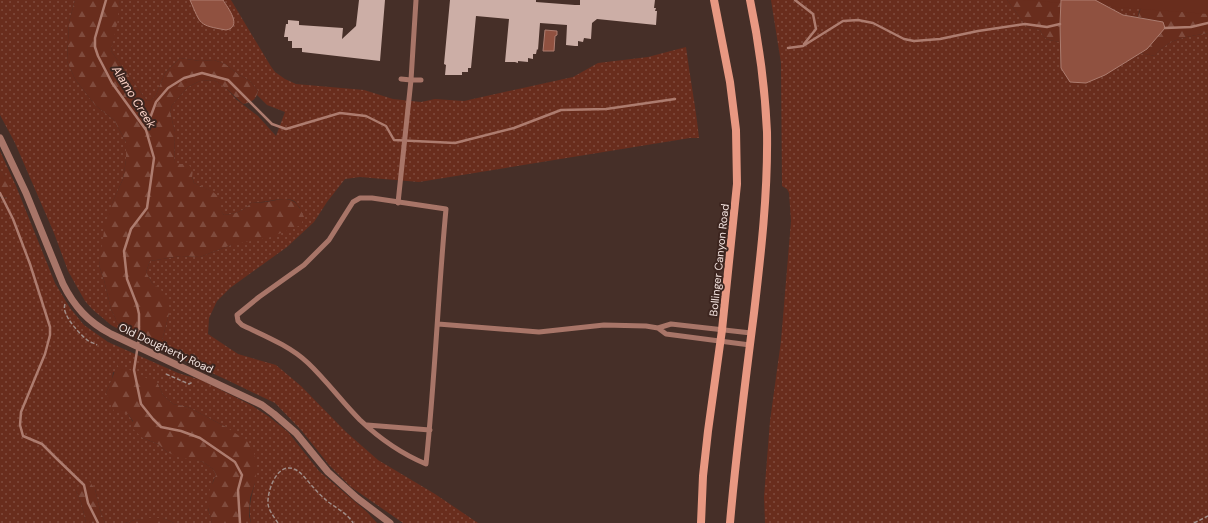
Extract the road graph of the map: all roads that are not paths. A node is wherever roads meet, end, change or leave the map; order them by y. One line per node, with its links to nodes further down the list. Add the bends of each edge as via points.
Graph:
1 (416, 0): 5 (lane)
2 (714, 0): 11 (main road, Bollinger Canyon Road, via 730,82 736,130 737,184)
3 (750, 0): 12 (main road, via 763,78 767,132 763,235)
4 (401, 79): 5 (lane)
5 (410, 80): 6 (lane); 8 (lane)
6 (421, 80)
7 (0, 138): 17 (street, Old Dougherty Road, via 70,298 82,314 111,334 262,405 296,434 328,472)
8 (398, 202): 9 (lane, via 446,209); 15 (lane, via 360,198 352,202 329,240 304,265 237,315 242,325 288,348 307,362)
9 (438, 324): 10 (lane, via 540,332 604,326); 16 (lane)
10 (658, 328): 11 (lane, via 671,324); 13 (lane, via 666,334)
11 (722, 330): 12 (lane); 13 (main road, Bollinger Canyon Road)
12 (751, 333): 14 (main road)
13 (721, 342): 14 (lane); 18 (main road, Bollinger Canyon Road, via 703,476)
14 (750, 345): 19 (main road)
15 (366, 425): 16 (lane); 16 (lane, via 395,447 426,464)
16 (430, 430)
17 (390, 523)
18 (701, 523)
19 (730, 523)

